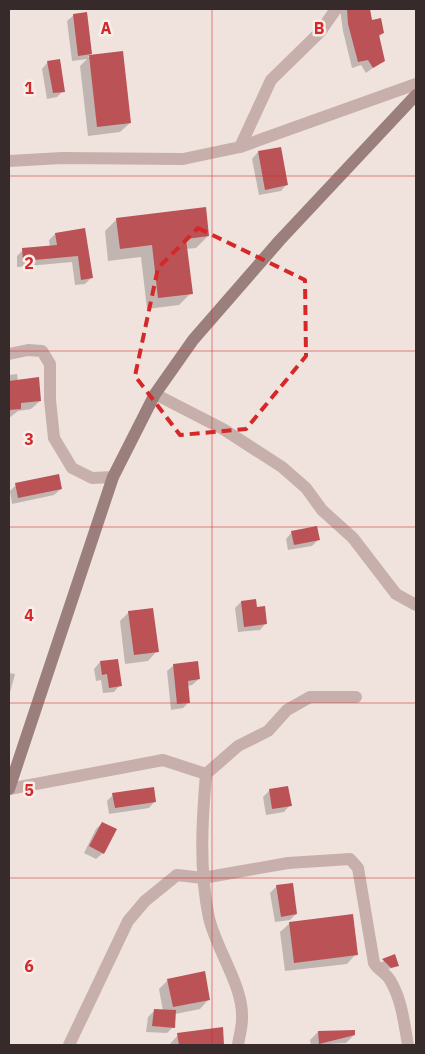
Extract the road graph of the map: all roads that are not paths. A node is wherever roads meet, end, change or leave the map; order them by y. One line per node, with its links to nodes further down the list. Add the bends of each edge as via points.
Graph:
1 (336, 9): 4 (street, via 320,32 271,80)
2 (416, 84): 4 (street)
3 (416, 95): 7 (main road, via 280,240 199,333)
4 (240, 147): 5 (street, via 183,158)
5 (9, 161)
6 (9, 354): 8 (street, via 42,351 50,364 54,438 72,468 92,478)
7 (155, 394): 8 (main road); 9 (street, via 223,429 282,467 353,538 396,594)
8 (113, 477): 12 (main road)
9 (416, 605)
10 (356, 697): 11 (street, via 310,698 287,710 268,731 238,746)
11 (206, 774): 12 (street, via 163,760); 13 (street, via 202,816)
12 (9, 789)
13 (203, 878): 14 (street, via 177,875 145,901 128,921); 15 (street, via 209,920 236,989 242,1018); 16 (street, via 288,863 350,859 358,868 374,963 389,977 401,1004)
14 (69, 1045)
15 (238, 1045)
16 (408, 1045)

